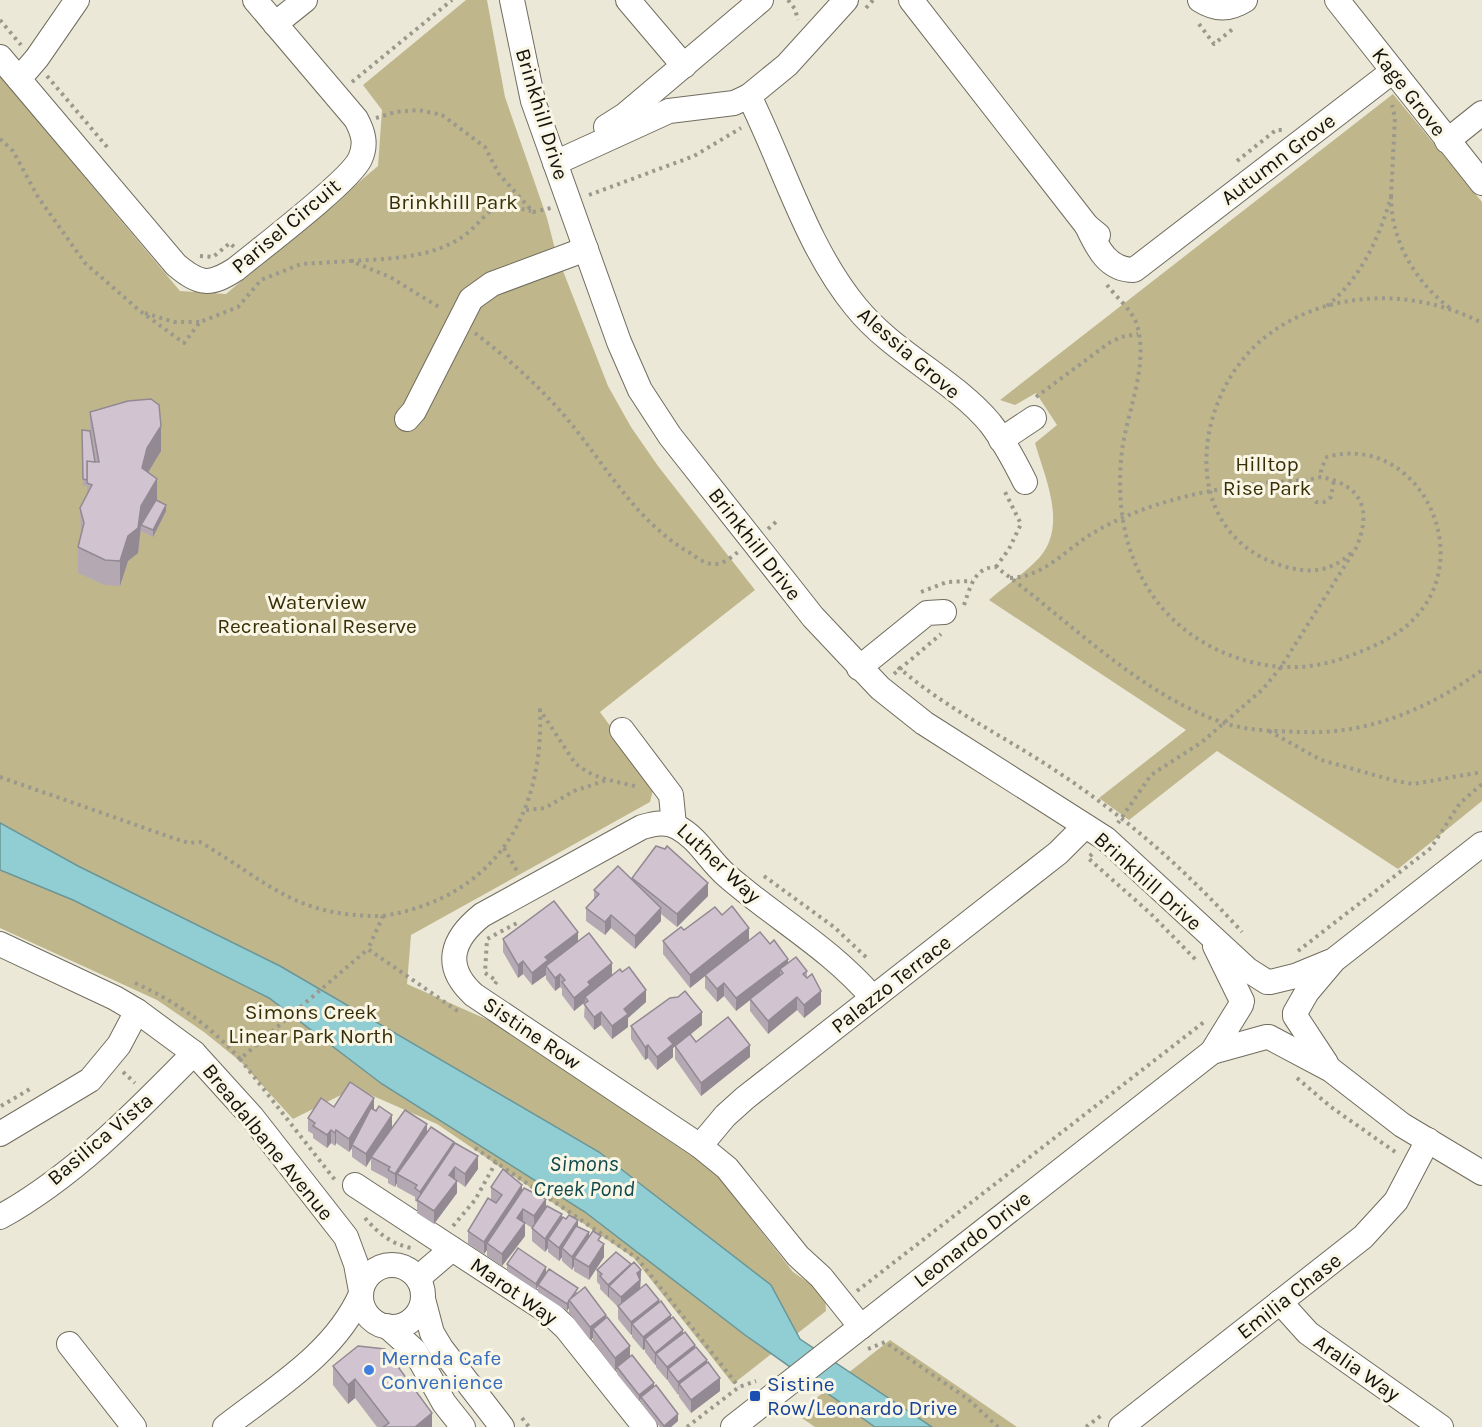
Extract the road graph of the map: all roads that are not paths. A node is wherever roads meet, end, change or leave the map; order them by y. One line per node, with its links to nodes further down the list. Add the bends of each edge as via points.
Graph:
1 (77, 0): 16 (street)
2 (255, 0): 12 (street)
3 (305, 0): 12 (street)
4 (512, 0): 22 (street, Brinkhill Drive, via 533,101)
5 (628, 0): 14 (street)
6 (761, 0): 14 (street)
7 (846, 0): 18 (street)
8 (911, 0): 15 (street, Autumn Grove, via 1087,226 1098,249 1109,262 1124,270 1134,270 1147,262)
9 (1200, 0): 10 (street, via 1215,8 1227,8)
10 (1245, 0)
11 (1337, 0): 15 (street, Kage Grove)
12 (275, 24): 16 (street, Parisel Circuit, via 362,130 363,150 350,173 246,260 214,281 187,274 176,265)
13 (0, 57): 16 (street, Parisel Circuit)
14 (684, 66): 17 (street)
15 (1393, 71): 21 (street, Kage Grove)
16 (19, 80)
17 (655, 90): 19 (street); 22 (street, via 605,127)
18 (754, 106): 19 (street, via 734,103); 27 (street, Alessia Grove, via 827,265 856,308 891,342 989,422)
19 (669, 111): 22 (street)
20 (1482, 113): 21 (street)
21 (1447, 141): 23 (street, Kage Grove)
22 (553, 156): 24 (street, Brinkhill Drive)
23 (1482, 183)
24 (586, 249): 26 (street, via 492,284 471,299); 30 (street, Brinkhill Drive, via 640,390 670,435 813,617)
25 (1034, 408): 27 (street)
26 (407, 419)
27 (1001, 440): 28 (street, Alessia Grove)
28 (1025, 482)
29 (950, 620): 30 (street, via 927,613)
30 (859, 668): 33 (street, Brinkhill Drive, via 924,723)
31 (622, 730): 32 (street, Luther Way, via 671,795)
32 (674, 825): 39 (street, Luther Way, via 696,840 727,876 838,961); 49 (street, Sistine Row, via 658,822 642,827 482,915 467,927 454,952 466,987)
33 (1085, 826): 35 (street, Brinkhill Drive, via 1106,839); 39 (street, Palazzo Terrace, via 1058,853)
34 (1482, 844): 37 (street)
35 (1210, 936): 38 (street, Brinkhill Drive, via 1248,970); 40 (street, Brinkhill Drive)
36 (0, 944): 41 (street, Breadalbane Avenue)
37 (1334, 960): 38 (street); 42 (street, via 1307,992)
38 (1269, 982): 40 (street, via 1252,987); 42 (street, via 1287,989 1295,1004)
39 (873, 998): 49 (street, Palazzo Terrace, via 725,1116)
40 (1241, 1003): 43 (street, via 1241,1014 1250,1030); 44 (street, Leonardo Drive)
41 (137, 1011): 45 (street, Breadalbane Avenue); 47 (street, via 119,1045 90,1080)
42 (1295, 1015): 43 (street, via 1286,1031); 46 (street)
43 (1268, 1037): 44 (street, Leonardo Drive); 46 (street)
44 (1212, 1052): 61 (street, Leonardo Drive)
45 (194, 1053): 52 (street, Basilica Vista, via 89,1154); 53 (street, Breadalbane Avenue, via 237,1098)
46 (1331, 1070): 48 (street, via 1374,1106)
47 (0, 1134)
48 (1428, 1140): 50 (street); 59 (street, Emilia Chase, via 1407,1184 1383,1218)
49 (700, 1146): 56 (street, Sistine Row, via 727,1168 798,1256)
50 (1482, 1173)
51 (347, 1185): 54 (street, Marot Way)
52 (0, 1217)
53 (346, 1238): 55 (street, Breadalbane Avenue); 58 (street, Breadalbane Avenue)
54 (445, 1245): 57 (street); 69 (street, Marot Way, via 550,1313)
55 (395, 1265): 57 (street); 58 (street, via 377,1269 364,1282)
56 (821, 1276): 61 (street, Sistine Row); 61 (street, Sistine Row, via 855,1293)
57 (425, 1281): 60 (street, via 415,1317 397,1326); 64 (street, via 432,1333 441,1348)
58 (361, 1292): 60 (street, via 367,1314); 63 (street, via 347,1322)
59 (1280, 1302): 65 (street, Emilia Chase); 71 (street, Aralia Way, via 1308,1333)
60 (386, 1326): 63 (street); 68 (street, via 415,1351 444,1403)
61 (856, 1331): 70 (street, Leonardo Drive, via 776,1382)
62 (69, 1344): 66 (street)
63 (321, 1353): 67 (street)
64 (508, 1418)
65 (1113, 1420)
66 (134, 1427)
67 (225, 1427)
68 (463, 1427)
69 (645, 1427)
70 (733, 1427)
71 (1441, 1427)

